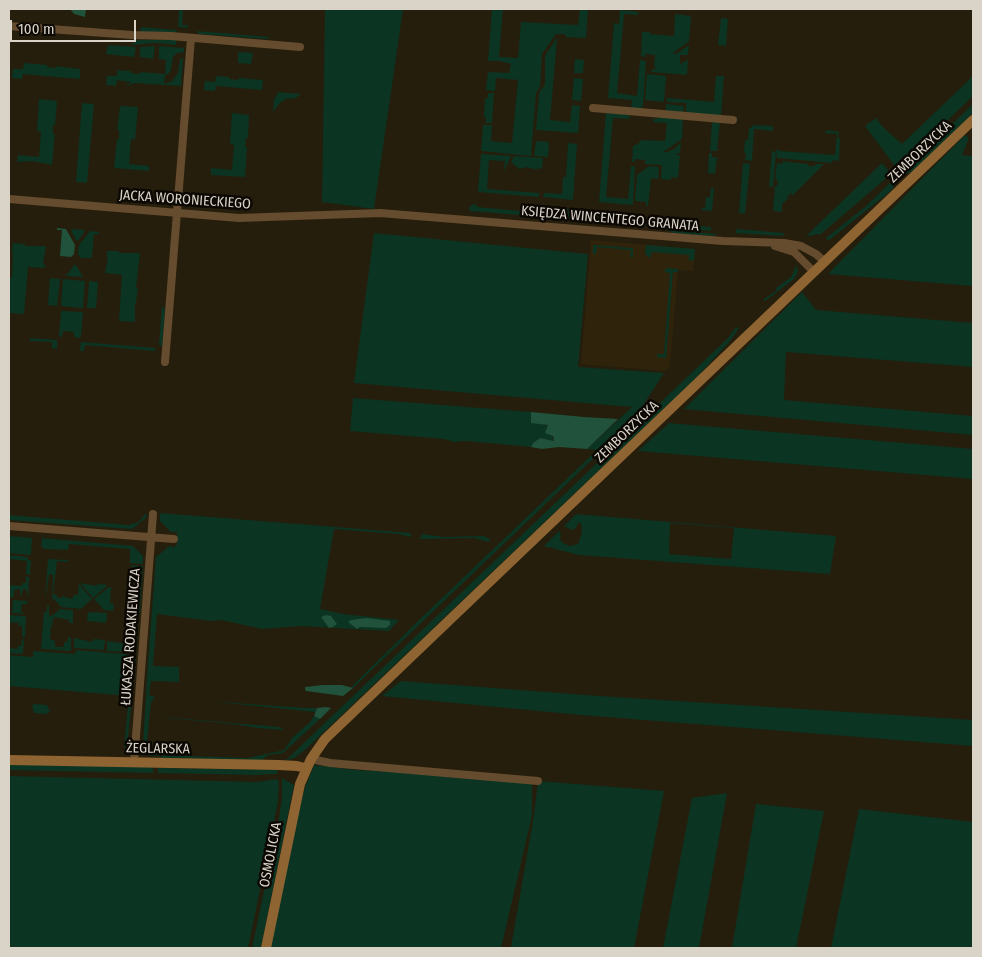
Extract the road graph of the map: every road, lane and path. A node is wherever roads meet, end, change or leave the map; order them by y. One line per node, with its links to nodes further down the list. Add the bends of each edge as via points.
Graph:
1 (9, 26): 2 (street)
2 (191, 38): 3 (street); 8 (street)
3 (300, 47)
4 (592, 108): 5 (street)
5 (733, 120)
6 (973, 120): 11 (street, ZEMBORZYCKA)
7 (9, 198): 8 (street, JACKA WORONIECKIEGO)
8 (176, 213): 9 (street, JACKA WORONIECKIEGO, via 250,218 374,213); 13 (street)
9 (449, 218): 10 (street, KSIĘDZA WINCENTEGO GRANATA)
10 (769, 243): 11 (street, KSIĘDZA WINCENTEGO GRANATA, via 801,246); 12 (street, KSIĘDZA WINCENTEGO GRANATA, via 794,252)
11 (824, 262): 12 (street, ZEMBORZYCKA)
12 (814, 272): 18 (street, ZEMBORZYCKA, via 333,730)
13 (165, 362)
14 (153, 514): 16 (street, ŁUKASZA RODAKIEWICZA)
15 (9, 526): 16 (street)
16 (152, 538): 17 (street); 20 (street, ŁUKASZA RODAKIEWICZA)
17 (174, 539)
18 (311, 759): 21 (street, ZEMBORZYCKA); 22 (street)
19 (9, 760): 20 (street, ŻEGLARSKA)
20 (134, 762): 21 (street, ŻEGLARSKA)
21 (306, 768): 23 (street, OSMOLICKA, via 295,802)
22 (538, 781)
23 (266, 948)

